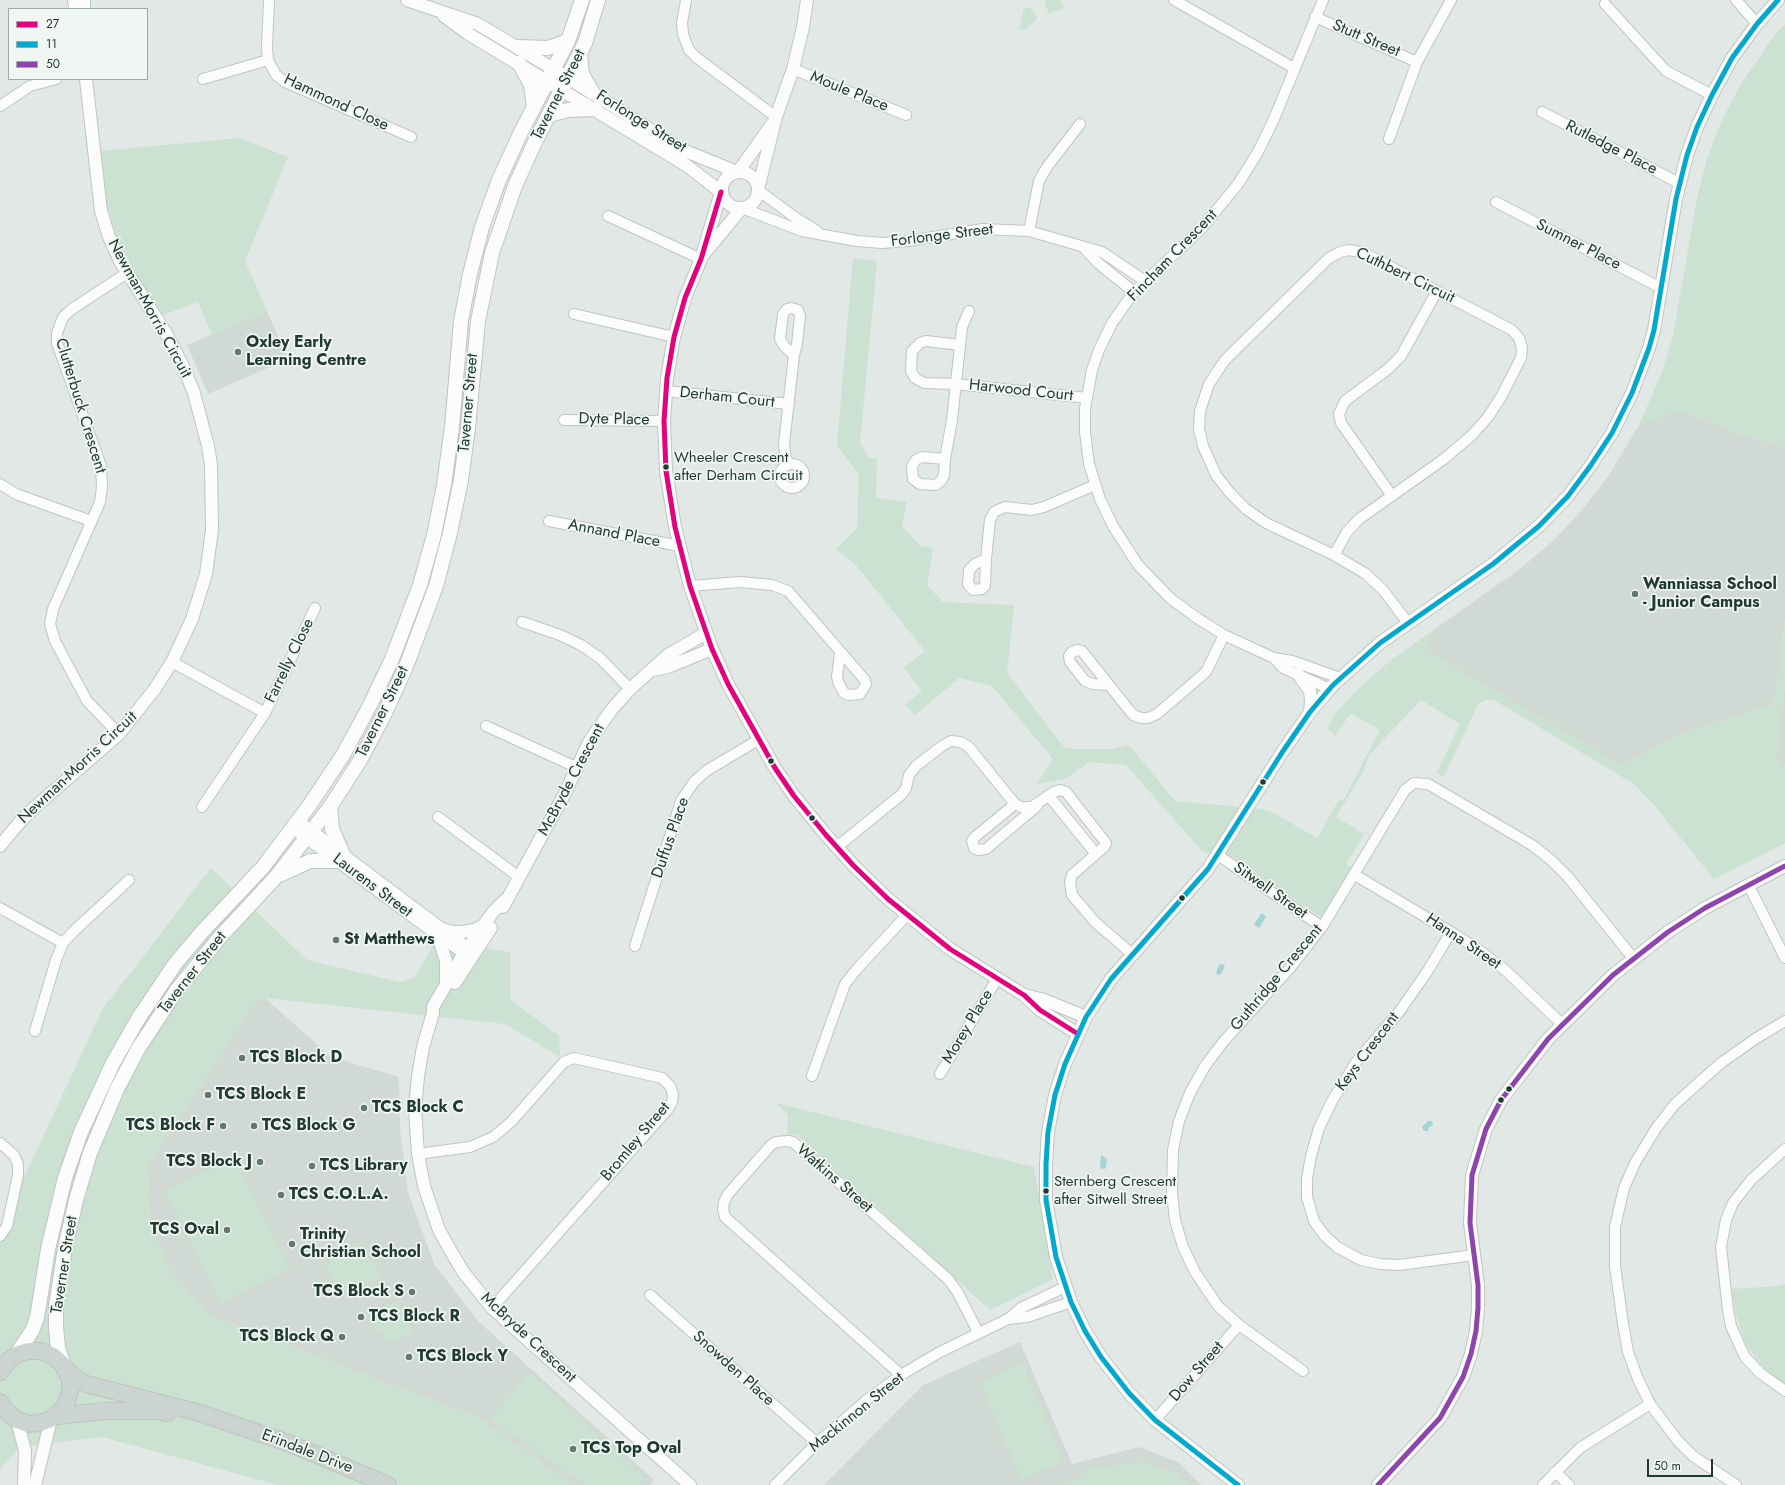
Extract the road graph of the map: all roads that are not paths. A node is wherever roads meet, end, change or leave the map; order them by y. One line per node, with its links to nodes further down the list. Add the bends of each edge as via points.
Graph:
1 (269, 0): 19 (street, Hammond Close)
2 (407, 0): 13 (street)
3 (582, 0): 16 (main road, Taverner Street)
4 (598, 0): 18 (main road, Taverner Street)
5 (686, 0): 37 (street, via 682,34 690,50)
6 (807, 0): 23 (street)
7 (1174, 0): 22 (street)
8 (1323, 0): 14 (street, Fincham Crescent)
9 (1451, 0): 20 (street)
10 (1736, 0): 15 (street)
11 (1778, 0): 15 (street)
12 (1605, 4): 30 (street, via 1666,71)
13 (438, 12): 17 (street, via 478,24); 21 (street)
14 (1315, 17): 20 (street, Stutt Street); 22 (street, Fincham Crescent)
15 (1757, 24): 30 (street, via 1732,58)
16 (568, 41): 17 (main road, via 548,48); 24 (main road, Taverner Street)
17 (518, 47): 24 (street)
18 (580, 54): 28 (main road, Taverner Street); 29 (main road, via 582,74)
19 (268, 60): 25 (street, Hammond Close); 39 (street, Hammond Close, via 276,74 285,82)
20 (1418, 62): 40 (street)
21 (519, 63): 24 (street); 32 (main road, via 531,85)
22 (1294, 68): 53 (street, Fincham Crescent, via 1271,126 1238,184 1202,228)
23 (793, 69): 36 (street, Moule Place); 37 (street)
24 (551, 74): 28 (street); 32 (main road, Taverner Street)
25 (203, 79)
26 (52, 80): 31 (street, via 30,86)
27 (86, 80): 52 (street, Newman-Morris Circuit, via 101,211 109,237)
28 (565, 83): 29 (street, Forlonge Street); 33 (street, Forlonge Street); 35 (main road, Taverner Street)
29 (594, 93): 41 (street, Forlonge Street, via 684,150)
30 (1712, 95): 42 (street, via 1697,127)
31 (0, 106)
32 (534, 107): 106 (main road, Taverner Street, via 499,180 482,226 470,274 461,321 444,485 420,585 392,659 369,707 343,755)
33 (595, 109): 35 (main road, via 568,110); 44 (street, Forlonge Street, via 686,165)
34 (1542, 112): 42 (street, Rutledge Place)
35 (549, 115): 104 (main road, Taverner Street, via 506,208 486,275 476,336 461,480 436,586 407,664 384,715 359,762)
36 (906, 116)
37 (776, 117): 41 (street); 43 (street)
38 (1080, 124): 48 (street, via 1039,181)
39 (411, 137)
40 (1389, 139)
41 (738, 172): 43 (street, via 752,176); 44 (street, via 725,179)
42 (1679, 183): 54 (street)
43 (758, 190): 46 (street, via 754,202); 49 (street, Forlonge Street)
44 (721, 192): 46 (street, via 728,204); 51 (street)
45 (1496, 202): 54 (street, Sumner Place)
46 (742, 208): 49 (street, Forlonge Street, via 802,231); 51 (street)
47 (608, 216): 51 (street)
48 (1029, 231): 49 (street, Forlonge Street, via 983,229 908,241 871,242); 50 (street, Forlonge Street, via 1058,238)
49 (821, 233)
50 (1085, 249): 53 (street, Forlonge Street, via 1102,252); 56 (street, Forlonge Street)
51 (701, 259): 59 (street, via 685,298)
52 (127, 273): 74 (street, Clutterbuck Crescent, via 72,309 64,317 57,333 57,343 102,473 100,502); 87 (street, Newman-Morris Circuit, via 167,335 182,364 199,408 211,465 212,530 206,574 192,619)
53 (1145, 281): 56 (street, Fincham Crescent)
54 (1661, 288): 81 (street, via 1649,348 1634,388 1612,433 1568,496 1539,526 1492,564)
55 (1437, 291): 72 (street, via 1401,356 1345,401 1339,414 1341,423); 72 (street, Cuthbert Circuit, via 1512,330 1519,338 1521,358 1498,402 1472,435); 76 (street, Cuthbert Circuit, via 1357,250 1340,252 1329,258 1225,360 1204,393 1199,429 1203,446 1216,474 1230,493 1246,509 1266,523)
56 (1134, 292): 64 (street, Fincham Crescent, via 1112,323 1099,350)
57 (969, 311): 60 (street, Harwood Court, via 962,327)
58 (574, 314): 59 (street)
59 (674, 337): 63 (street)
60 (960, 345): 62 (street, Harwood Court); 62 (street, Harwood Court, via 926,341 915,347 912,358 911,371 915,378 924,383)
61 (794, 355): 65 (street, Derham Court)
62 (956, 384): 64 (street, Harwood Court); 68 (street, Harwood Court)
63 (666, 391): 65 (street, Derham Court); 67 (street)
64 (1087, 398): 71 (street, Fincham Crescent, via 1084,432 1086,454)
65 (789, 404): 69 (street, Derham Court, via 784,444)
66 (564, 420): 67 (street, Dyte Place)
67 (664, 421): 75 (street, via 666,471)
68 (945, 459)
69 (788, 464)
70 (0, 484): 74 (street, via 16,494)
71 (1095, 485): 77 (street, via 1032,510 1005,507 998,509 990,520); 83 (street, Fincham Crescent, via 1120,538 1144,571 1171,599)
72 (1392, 496): 76 (street, Cuthbert Circuit, via 1359,519 1347,532)
73 (549, 521): 75 (street, Annand Place)
74 (91, 522): 97 (street, Clutterbuck Crescent, via 53,609 50,628 87,701)
75 (680, 546): 78 (street)
76 (1334, 555): 81 (street, Cuthbert Circuit, via 1366,574 1383,590)
77 (986, 558)
78 (690, 586): 82 (street); 85 (street, via 740,582 783,588 795,597)
79 (315, 608): 95 (street, Farrelly Close)
80 (522, 622): 92 (street, via 581,645 600,658)
81 (1408, 623): 90 (street, via 1380,643)
82 (706, 634): 84 (street); 88 (street, McBryde Crescent, via 668,655)
83 (1224, 635): 86 (street, Fincham Crescent); 91 (street, via 1206,672 1157,714 1148,718 1133,715)
84 (712, 648): 88 (street, McBryde Crescent, via 668,667); 98 (street)
85 (840, 653)
86 (1274, 658): 89 (street, Fincham Crescent, via 1283,668); 90 (street, Fincham Crescent, via 1292,661)
87 (172, 662): 95 (street, Farrelly Close); 97 (street, Newman-Morris Circuit)
88 (653, 670): 92 (street, McBryde Crescent)
89 (1298, 674): 93 (street, Fincham Crescent); 94 (street, via 1310,691)
90 (1340, 678): 93 (street)
91 (1108, 685)
92 (630, 689): 99 (street, McBryde Crescent, via 596,731)
93 (1330, 689): 94 (street)
94 (1310, 712): 111 (street)
95 (265, 713): 103 (street, Farrelly Close)
96 (486, 726): 99 (street)
97 (119, 734): 108 (street, Newman-Morris Circuit, via 35,807)
98 (758, 740): 109 (street, via 794,796); 127 (street, Duffus Place, via 706,771 694,782 681,801)
99 (578, 768): 115 (street, McBryde Crescent)
100 (1049, 796): 102 (street); 110 (street); 110 (street, via 1060,790 1071,798 1105,840 1105,846)
101 (1015, 804): 102 (street, via 1027,808); 102 (street, via 975,836 972,844 974,848 986,849); 109 (street, via 968,746 951,741 916,766 909,775 902,794)
102 (1040, 804)
103 (202, 807)
104 (330, 807): 107 (main road, Taverner Street); 112 (main road, via 332,829)
105 (438, 817): 115 (street)
106 (295, 824): 107 (street, Laurens Street); 155 (main road, Taverner Street, via 263,868 175,964 152,997 101,1086 65,1178 52,1225 34,1325)
107 (310, 835): 112 (street, Laurens Street); 116 (main road, Taverner Street)
108 (0, 846)
109 (837, 848): 121 (street)
110 (1096, 854): 129 (street, via 1072,875 1072,895 1095,922)
111 (1218, 855): 123 (street, Sitwell Street); 129 (street)
112 (340, 858): 116 (main road, via 304,862); 124 (street, Laurens Street)
113 (1785, 866): 118 (street)
114 (1354, 875): 123 (street, Guthridge Crescent); 125 (street, Hanna Street); 130 (street, Guthridge Crescent, via 1405,790 1414,783 1428,784 1532,845 1551,860 1572,881)
115 (519, 877): 119 (street, McBryde Crescent)
116 (275, 878): 157 (main road, Taverner Street, via 225,931 176,992 138,1049 108,1109 90,1153 66,1241 56,1306 58,1348)
117 (129, 880): 126 (street)
118 (1748, 884): 130 (street, via 1705,908); 131 (street)
119 (505, 900): 122 (street, McBryde Crescent); 128 (street, McBryde Crescent, via 499,917)
120 (0, 908): 126 (street)
121 (907, 915): 132 (street, via 950,949); 142 (street, via 846,984)
122 (484, 924): 124 (street, via 474,930); 128 (street, McBryde Crescent)
123 (1322, 927): 153 (street, Guthridge Crescent, via 1290,968 1214,1053 1190,1093 1179,1121 1173,1150 1172,1193 1175,1220 1194,1272 1210,1295)
124 (440, 932): 128 (street, Laurens Street); 133 (street, via 446,960)
125 (1451, 932): 138 (street, Hanna Street, via 1505,970); 147 (street, Keys Crescent, via 1399,1012 1357,1062 1332,1101 1311,1156 1307,1197 1313,1217 1324,1235 1337,1247 1361,1260 1399,1265)
126 (63, 943): 139 (street)
127 (635, 946)
128 (469, 953): 133 (street, McBryde Crescent); 135 (street, McBryde Crescent)
129 (1132, 954): 136 (street, via 1111,979)
130 (1633, 958): 138 (street)
131 (1785, 958)
132 (997, 979): 134 (street); 141 (street, Morey Place)
133 (446, 983): 135 (street, McBryde Crescent)
134 (1024, 995): 136 (street); 140 (street, via 1040,1010)
135 (436, 1007): 145 (street, McBryde Crescent, via 423,1047 418,1076 415,1109)
136 (1086, 1017): 140 (street)
137 (1785, 1021): 162 (street, via 1721,1063 1675,1104 1649,1138 1624,1188 1615,1227 1615,1266 1628,1352)
138 (1562, 1024): 147 (street, via 1509,1088 1486,1129 1478,1151 1470,1191 1470,1223)
139 (35, 1031)
140 (1078, 1034): 148 (street, via 1065,1064 1056,1095 1048,1132 1046,1164 1046,1200 1053,1243)
141 (940, 1074)
142 (812, 1076)
143 (0, 1143): 146 (street, via 14,1155 18,1164 18,1175 6,1226)
144 (1785, 1149): 161 (street, via 1751,1180 1733,1203 1724,1226 1721,1256 1731,1326 1743,1352 1760,1373)
145 (418, 1154): 151 (street, McBryde Crescent, via 424,1186 439,1230 464,1273); 151 (street, Bromley Street, via 470,1146 493,1137 511,1122 564,1062 574,1058 662,1078 670,1086 672,1098 668,1109)
146 (0, 1236)
147 (1474, 1254): 176 (street, via 1478,1308 1474,1342 1463,1377 1440,1418)
148 (1065, 1287): 150 (street); 152 (street, Mackinnon Street)
149 (650, 1294): 168 (street, Snowden Place)
150 (1071, 1302): 152 (street, Mackinnon Street); 166 (street, via 1101,1357 1129,1393)
151 (492, 1308): 173 (street, McBryde Crescent)
152 (1027, 1311): 154 (street, Mackinnon Street)
153 (1239, 1325): 158 (street, Guthridge Crescent); 166 (street, Dow Street)
154 (978, 1332): 160 (street, Mackinnon Street); 160 (street, Watkins Street, via 949,1280 793,1142 776,1142 728,1194 724,1202 724,1217)
155 (16, 1355): 156 (main road); 157 (main road, Erindale Drive, via 28,1351 41,1351 53,1356); 159 (main road)
156 (0, 1359)
157 (64, 1367): 164 (main road, via 70,1379 70,1390 65,1407); 167 (main road, Erindale Drive, via 86,1384 200,1413)
158 (1303, 1371)
159 (0, 1372)
160 (901, 1375): 168 (street, Mackinnon Street, via 868,1399)
161 (1785, 1391)
162 (1650, 1404): 169 (street, via 1589,1441); 179 (street, via 1671,1433 1693,1456)
163 (1, 1406): 165 (main road)
164 (54, 1418): 165 (main road, Erindale Drive, via 34,1424); 167 (main road, Erindale Drive, via 104,1411 158,1411); 171 (street)
165 (17, 1420): 170 (street, via 25,1451)
166 (1155, 1420): 175 (street)
167 (224, 1422): 172 (main road, Erindale Drive, via 291,1444)
168 (817, 1443): 174 (street, Mackinnon Street)
169 (1555, 1472): 177 (street); 178 (street)
170 (24, 1485)
171 (35, 1485)
172 (388, 1485)
173 (690, 1485)
174 (776, 1485)
175 (1238, 1485)
176 (1378, 1485)
177 (1543, 1485)
178 (1569, 1485)
179 (1736, 1485)

